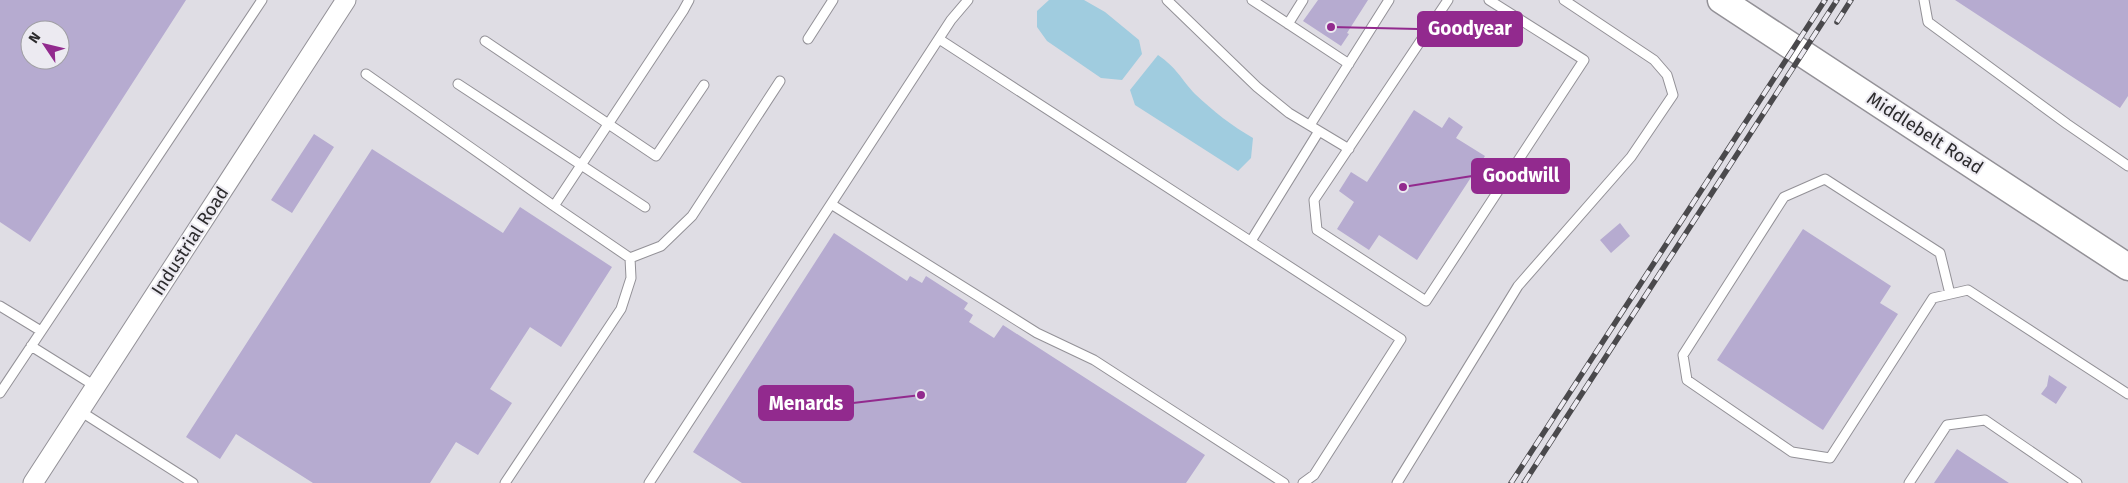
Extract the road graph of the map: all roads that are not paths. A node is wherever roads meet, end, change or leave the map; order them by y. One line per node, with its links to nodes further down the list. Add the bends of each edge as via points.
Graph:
1 (262, 0): 38 (lane)
2 (346, 0): 40 (street, Industrial Road)
3 (689, 0): 24 (lane)
4 (833, 0): 17 (lane)
5 (968, 0): 16 (lane)
6 (1167, 0): 25 (lane, via 1257,87)
7 (1252, 0): 15 (lane)
8 (1303, 0): 15 (lane)
9 (1389, 0): 19 (lane)
10 (1448, 0): 27 (lane)
11 (1489, 0): 27 (lane, via 1584,60 1426,302 1317,230 1314,200)
12 (1564, 0): 50 (lane, via 1654,60 1667,76 1673,95 1631,157 1518,286)
13 (1721, 0): 35 (main road, Middlebelt Road)
14 (1924, 0): 29 (lane, via 1928,22)
15 (1288, 24): 19 (lane)
16 (939, 38): 30 (lane); 33 (lane)
17 (808, 39)
18 (485, 41): 24 (lane)
19 (1349, 64): 25 (lane)
20 (366, 74): 31 (lane)
21 (780, 81): 34 (lane, via 692,216 661,246)
22 (458, 84): 28 (lane)
23 (704, 86): 24 (lane, via 656,156)
24 (608, 124): 28 (lane)
25 (1310, 125): 26 (lane)
26 (1319, 131): 27 (lane); 33 (lane)
27 (1349, 149)
28 (581, 164): 31 (lane); 32 (lane)
29 (2128, 166)
30 (831, 204): 47 (lane); 48 (lane, via 1037,333 1094,360)
31 (554, 206): 34 (lane)
32 (645, 207)
33 (1250, 241): 49 (lane, via 1401,339 1314,476)
34 (630, 258): 46 (lane, via 631,278 621,309)
35 (2128, 267)
36 (1950, 294): 36 (lane, via 1933,298 1830,458 1792,452 1687,380 1683,355 1784,197 1825,179 1940,253); 42 (lane, via 1968,290)
37 (0, 306): 38 (lane)
38 (41, 331): 39 (lane)
39 (31, 346): 40 (lane); 41 (lane)
40 (95, 386): 43 (street, Industrial Road)
41 (0, 393)
42 (2128, 394)
43 (80, 411): 44 (street, Industrial Road); 45 (lane)
44 (33, 483)
45 (193, 483)
46 (505, 483)
47 (650, 483)
48 (1284, 483)
49 (1303, 483)
50 (1397, 483)
51 (1909, 483): 52 (lane, via 1947,425 1985,420)
52 (2077, 483)

